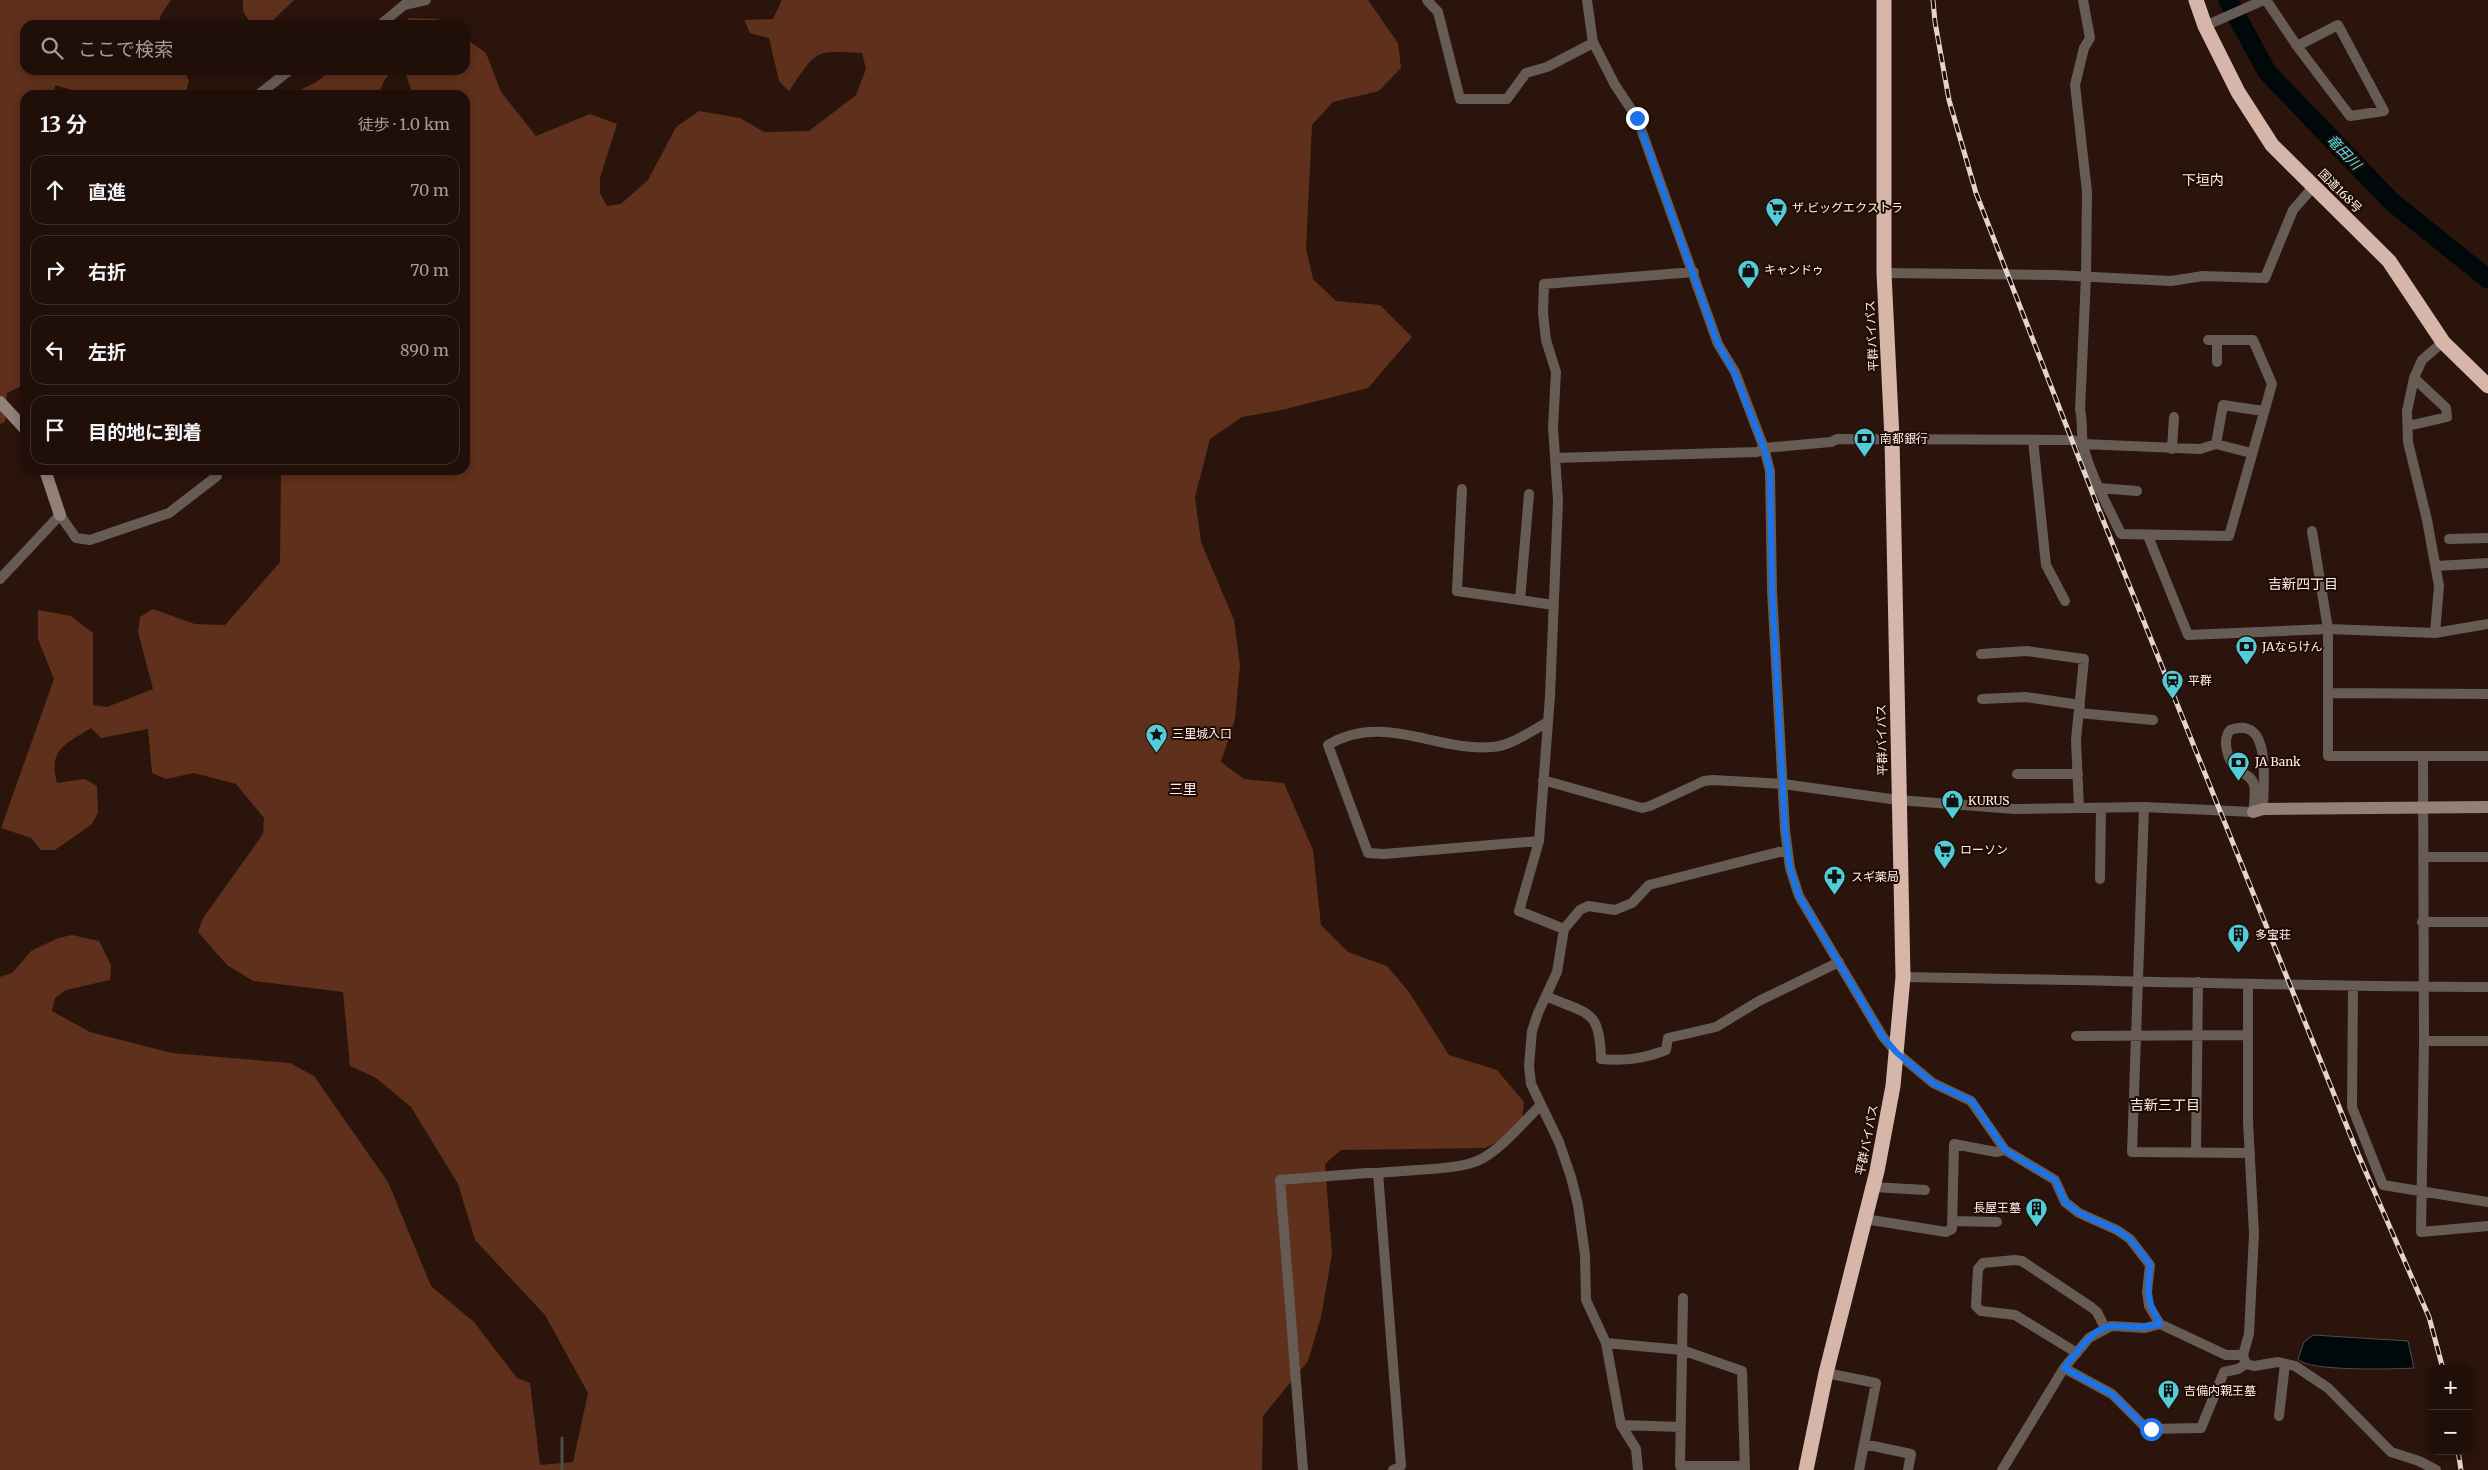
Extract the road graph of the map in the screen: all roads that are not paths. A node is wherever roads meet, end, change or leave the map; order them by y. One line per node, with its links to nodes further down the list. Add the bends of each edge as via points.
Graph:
1 (426, 0): 8 (street, via 404,5)
2 (1427, 0): 10 (street, via 1438,12 1460,99 1507,99 1526,73 1547,67)
3 (1587, 0): 10 (street)
4 (1884, 0): 16 (highway, 平群バイパス)
5 (2083, 0): 17 (street, via 2090,38 2084,48 2075,85 2087,192)
6 (2196, 0): 9 (highway, 国道168号)
7 (2265, 0): 9 (street); 11 (street)
8 (386, 20)
9 (2205, 26): 14 (highway, 国道168号, via 2238,92 2272,145)
10 (1593, 42): 15 (street, via 1615,85 1637,118)
11 (2296, 46): 11 (street, via 2350,116 2384,111 2338,25)
12 (284, 75): 13 (street)
13 (264, 90)
14 (2314, 186): 17 (street, via 2293,210 2265,278 2203,276 2171,281); 18 (highway, 国道168号, via 2389,261)
15 (1694, 272): 31 (street, via 1718,344 1734,372); 34 (street, via 1544,284 1546,340 1556,372)
16 (1884, 273): 17 (street); 27 (highway, 平群バイパス)
17 (2086, 277): 29 (street, via 2080,410)
18 (2444, 342): 20 (street, via 2422,360); 21 (highway, 国道168号)
19 (2217, 362): 23 (street, via 2212,340 2253,340 2272,384)
20 (2414, 378): 26 (street); 26 (street, via 2446,408 2447,417)
21 (2488, 386)
22 (0, 402): 25 (street)
23 (2263, 411): 30 (street, via 2223,405); 33 (street)
24 (2174, 417): 32 (street)
25 (20, 424)
26 (2408, 426): 47 (street, via 2408,442)
27 (1892, 438): 28 (street); 31 (street, via 1837,439); 68 (highway, 平群バイパス)
28 (2033, 440): 29 (street, via 2072,440); 50 (street, via 2046,565)
29 (2083, 444): 32 (street); 37 (street)
30 (2216, 444): 32 (street, via 2200,449); 33 (street)
31 (1764, 448): 34 (street, via 1757,452); 67 (street, via 1770,471 1772,590)
32 (2172, 449)
33 (2251, 453): 43 (street, via 2229,536)
34 (1555, 458): 51 (street, via 1558,501)
35 (48, 475): 41 (street)
36 (217, 475): 41 (street, via 169,512 90,540 76,538)
37 (2099, 488): 39 (street); 43 (street, via 2121,534)
38 (1462, 489): 49 (street, via 1457,591)
39 (2137, 491)
40 (1529, 494): 49 (street)
41 (60, 515): 48 (street)
42 (2312, 531): 53 (street)
43 (2148, 536): 53 (street, via 2188,635)
44 (2488, 538): 45 (street)
45 (2449, 539)
46 (2488, 563): 47 (street)
47 (2436, 566): 54 (street, via 2440,586)
48 (0, 579)
49 (1520, 600): 51 (street)
50 (2065, 601)
51 (1553, 605): 61 (street)
52 (2488, 624): 54 (street)
53 (2328, 629): 54 (street); 56 (street)
54 (2435, 632)
55 (1981, 654): 59 (street, via 2027,651 2084,659)
56 (2328, 693): 57 (street); 62 (street, via 2328,756)
57 (2488, 694)
58 (1982, 699): 59 (street, via 2026,697)
59 (2079, 709): 60 (street); 65 (street, via 2076,740)
60 (2154, 720)
61 (1548, 722): 66 (street); 75 (street, via 1492,748 1453,744 1409,733 1368,732 1328,745 1368,853)
62 (2423, 756): 63 (street); 70 (street)
63 (2488, 756)
64 (2017, 774): 65 (street)
65 (2078, 774): 72 (street)
66 (1544, 780): 67 (street, via 1642,808 1704,781); 75 (street)
67 (1783, 784): 68 (street); 76 (street)
68 (1898, 800): 72 (street, via 2015,809); 84 (highway, 平群バイパス)
69 (2144, 807): 73 (street); 74 (street); 85 (street)
70 (2423, 807): 71 (street); 74 (street); 77 (street)
71 (2488, 807)
72 (2079, 808): 73 (street)
73 (2101, 808): 79 (street)
74 (2258, 811): 74 (street, via 2254,785 2248,775 2233,764 2225,742 2230,730 2238,727 2253,730 2262,752)
75 (1539, 841): 82 (street, via 1519,911)
76 (1788, 850): 82 (street, via 1649,885 1632,903 1615,910 1588,906 1580,910); 83 (street, via 1799,896)
77 (2423, 857): 78 (street); 80 (street)
78 (2488, 857)
79 (2100, 879)
80 (2422, 922): 81 (street); 89 (street)
81 (2488, 922)
82 (1564, 929): 91 (street, via 1557,972)
83 (1839, 962): 91 (street, via 1759,1001 1716,1027 1668,1038 1666,1050 1627,1061 1601,1059 1596,1022 1589,1015); 98 (street, via 1883,1037)
84 (1903, 977): 85 (street); 98 (highway, 平群バイパス)
85 (2137, 980): 86 (street); 92 (street)
86 (2198, 982): 87 (street); 93 (street)
87 (2248, 984): 88 (street); 94 (street)
88 (2353, 986): 89 (street); 106 (street, via 2352,1107 2383,1185)
89 (2423, 987): 90 (street); 96 (street)
90 (2488, 987)
91 (1546, 996): 99 (street, via 1532,1031 1529,1066 1531,1084)
92 (2136, 1035): 93 (street); 95 (street); 101 (street, via 2132,1152)
93 (2197, 1035): 94 (street); 101 (street)
94 (2247, 1035): 102 (street)
95 (2076, 1036)
96 (2424, 1041): 97 (street); 106 (street)
97 (2488, 1041)
98 (1897, 1053): 100 (street, via 1933,1083 1972,1101); 104 (highway, 平群バイパス)
99 (1540, 1106): 103 (street, via 1476,1162); 115 (street, via 1560,1142 1571,1177 1585,1255 1586,1300)
100 (2005, 1150): 109 (street, via 1996,1152 1954,1144); 113 (street, via 2055,1180 2065,1202 2079,1213 2130,1239 2150,1264 2149,1306)
101 (2196, 1152): 102 (street)
102 (2250, 1153): 118 (street, via 2254,1242)
103 (1378, 1173): 127 (street, via 1280,1180); 128 (street, via 1401,1466)
104 (1873, 1187): 105 (street); 108 (highway, 平群バイパス)
105 (1925, 1190)
106 (2422, 1193): 107 (street); 111 (street, via 2421,1232)
107 (2488, 1202)
108 (1865, 1219): 109 (street, via 1946,1232 1952,1229); 121 (highway, 平群バイパス)
109 (1952, 1221): 110 (street)
110 (1997, 1222)
111 (2488, 1226)
112 (1683, 1298): 116 (street)
113 (2160, 1324): 114 (street, via 2145,1328); 118 (street, via 2226,1355)
114 (2105, 1328): 117 (street, via 2089,1338); 117 (street, via 2097,1312 2022,1261 1983,1263 1978,1269 1976,1306 1981,1310 2015,1315)
115 (1606, 1343): 116 (street); 123 (street)
116 (1682, 1350): 124 (street); 126 (street, via 1742,1371)
117 (2077, 1352): 120 (street)
118 (2245, 1360): 119 (street); 120 (street, via 2238,1369 2224,1372 2205,1423 2201,1428 2193,1429 2151,1429 2144,1426 2112,1394)
119 (2285, 1364): 122 (street); 134 (street, via 2295,1366 2328,1388 2391,1452)
120 (2064, 1368): 133 (street)
121 (1826, 1372): 125 (street, via 1876,1383); 130 (highway, 平群バイパス)
122 (2279, 1416)
123 (1622, 1425): 124 (street); 129 (street, via 1636,1448)
124 (1681, 1428): 126 (street, via 1680,1466)
125 (1864, 1444): 131 (street); 132 (street, via 1911,1454)
126 (1745, 1468)
127 (1303, 1470)
128 (1392, 1470)
129 (1638, 1470)
130 (1806, 1470)
131 (1859, 1470)
132 (1908, 1470)
133 (2002, 1470)
134 (2436, 1470)

